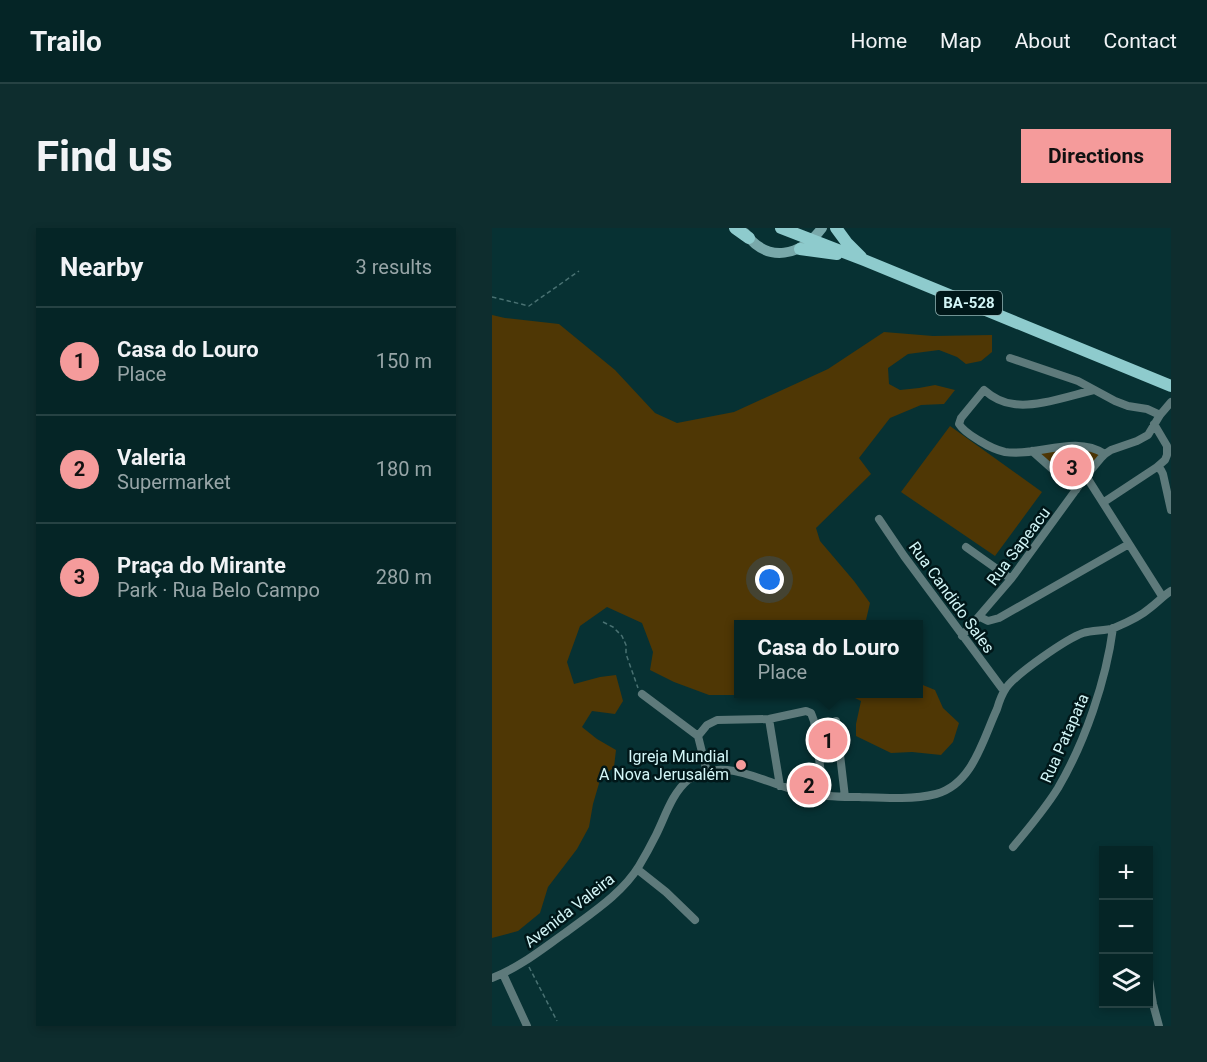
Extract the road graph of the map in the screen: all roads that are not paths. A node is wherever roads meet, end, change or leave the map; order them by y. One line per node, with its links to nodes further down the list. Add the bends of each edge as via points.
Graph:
1 (735, 228): 5 (main road)
2 (781, 228): 6 (main road, BA-528)
3 (822, 228): 6 (main road)
4 (836, 228): 8 (main road)
5 (745, 233): 7 (main road, via 760,247 775,252)
6 (813, 240): 7 (main road); 8 (main road, BA-528)
7 (800, 249): 8 (main road)
8 (864, 260): 10 (main road, BA-528)
9 (1010, 358): 11 (street)
10 (1171, 386)
11 (1094, 390): 13 (street); 15 (street, via 1016,405 984,390 959,422 966,433 996,450)
12 (1171, 402): 13 (street, Rua Sapeacu)
13 (1160, 415): 14 (street, Rua Sapeacu)
14 (1154, 424): 16 (street, Rua Sapeacu, via 1148,435); 17 (street, via 1168,450)
15 (1032, 451): 16 (street, via 1068,445 1094,448); 19 (street)
16 (1105, 454): 18 (street, Rua Sapeacu)
17 (1157, 467): 20 (street); 21 (street, via 1163,474)
18 (1087, 475): 19 (street, Rua Sapeacu); 20 (street)
19 (1076, 490): 25 (street, Rua Sapeacu)
20 (1104, 502): 23 (street)
21 (1171, 510)
22 (879, 519): 30 (street, Rua Candido Sales)
23 (1129, 544): 27 (street); 28 (street, via 999,618 988,621)
24 (966, 547): 25 (street)
25 (1011, 579): 28 (street, Rua Sapeacu)
26 (1171, 591): 27 (street, Avenida Valeira)
27 (1162, 596): 29 (street, Avenida Valeira, via 1146,611)
28 (980, 616): 30 (street, Rua Sapeacu)
29 (1113, 628): 31 (street, Avenida Valeira, via 1083,633 1057,648 1014,679); 40 (street, Rua Patapata, via 1100,688 1070,764 1044,809)
30 (962, 636): 31 (street, Rua Candido Sales)
31 (1004, 691): 39 (street, Avenida Valeira, via 973,764 948,789 919,796)
32 (642, 694): 35 (street)
33 (769, 719): 35 (street, via 717,720); 37 (street); 38 (street, via 811,713)
34 (836, 721): 39 (street)
35 (698, 736): 36 (street)
36 (707, 772): 37 (street, Avenida Valeira, via 730,770); 41 (street, Avenida Valeira, via 687,781 680,789)
37 (780, 786): 38 (street, Avenida Valeira)
38 (824, 796): 39 (street, Avenida Valeira)
39 (845, 797)
40 (1013, 847)
41 (637, 869): 42 (street); 43 (street, Avenida Valeira, via 596,910)
42 (695, 920)
43 (503, 974): 44 (street, Avenida Valeira); 46 (street)
44 (492, 978)
45 (1153, 1004): 47 (street)
46 (528, 1026)
47 (1159, 1026)

